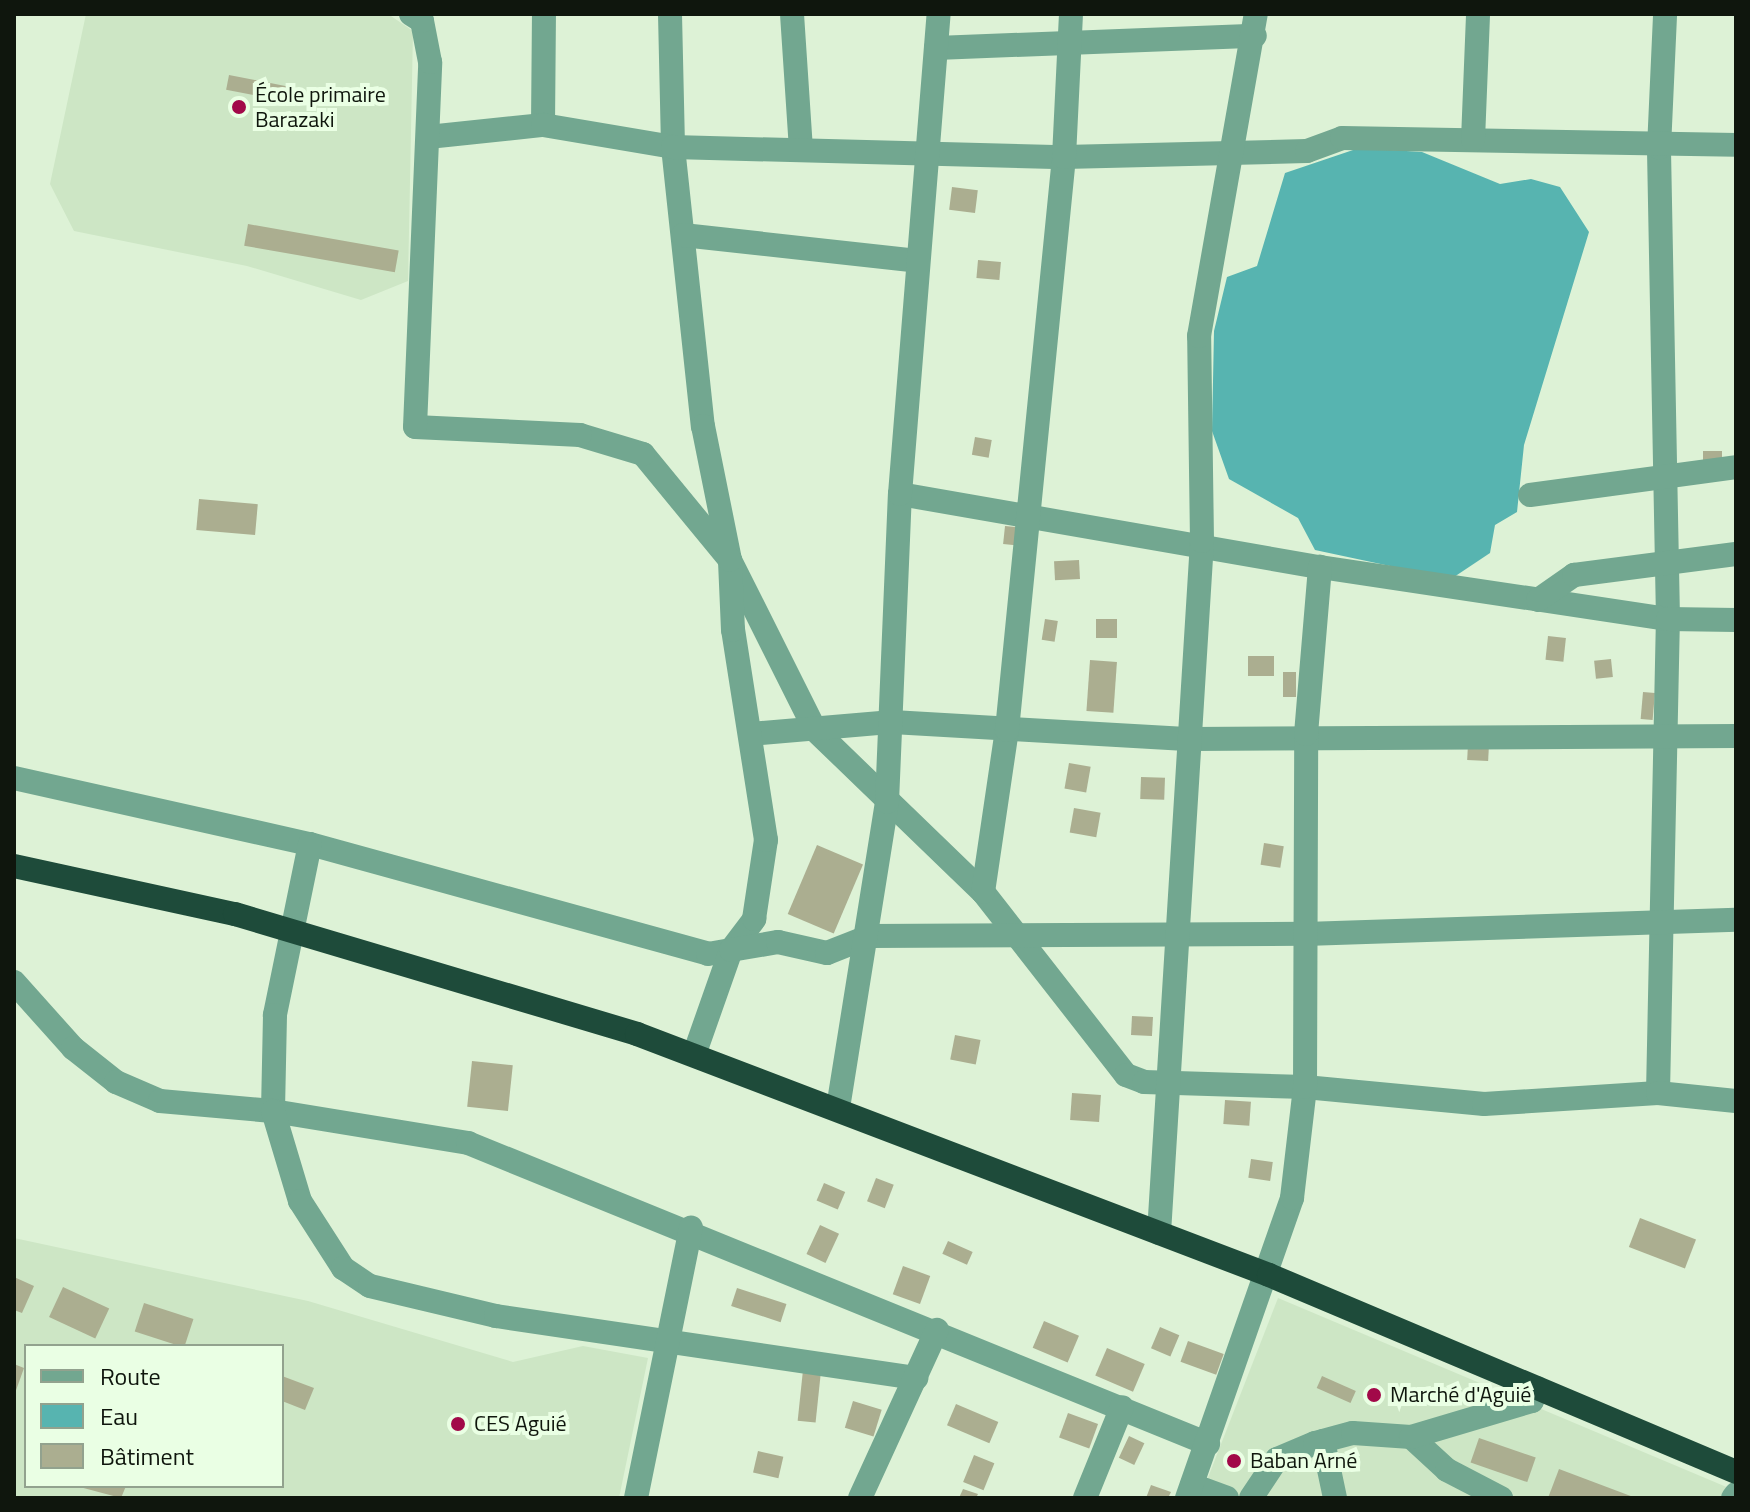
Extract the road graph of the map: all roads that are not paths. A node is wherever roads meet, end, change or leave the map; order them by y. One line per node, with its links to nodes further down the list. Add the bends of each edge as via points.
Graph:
1 (411, 14): 13 (street, via 422,21 430,62)
2 (544, 14): 12 (street)
3 (670, 14): 16 (street)
4 (792, 14): 18 (street)
5 (939, 14): 11 (street)
6 (1071, 14): 10 (street)
7 (1478, 14): 14 (street)
8 (1665, 14): 17 (street)
9 (1256, 25): 10 (street); 20 (street)
10 (1070, 46): 11 (street); 21 (street)
11 (936, 48): 19 (street)
12 (543, 125): 13 (street); 16 (street)
13 (428, 137): 31 (street, via 415,427 580,435 623,446 660,468)
14 (1473, 140): 17 (street); 20 (street, via 1342,138 1307,151)
15 (1736, 145): 17 (street)
16 (673, 147): 18 (street); 22 (street)
17 (1659, 148): 25 (street)
18 (801, 149): 19 (street)
19 (930, 151): 21 (street); 23 (street)
20 (1236, 154): 21 (street); 29 (street, via 1199,336)
21 (1064, 157): 28 (street)
22 (683, 235): 23 (street); 31 (street, via 703,426)
23 (918, 261): 26 (street)
24 (1736, 467): 25 (street)
25 (1666, 476): 27 (street); 32 (street)
26 (900, 494): 28 (street); 37 (street)
27 (1530, 495)
28 (1027, 513): 29 (street); 39 (street)
29 (1202, 541): 33 (street); 44 (street)
30 (1736, 554): 32 (street)
31 (730, 560): 38 (street); 40 (street)
32 (1667, 561): 34 (street, via 1574,575); 35 (street)
33 (1320, 567): 34 (street); 41 (street)
34 (1538, 600): 35 (street)
35 (1668, 619): 36 (street); 43 (street)
36 (1736, 620)
37 (892, 722): 38 (street); 39 (street); 46 (street)
38 (815, 730): 40 (street); 46 (street)
39 (1007, 730): 44 (street); 49 (street)
40 (751, 734): 57 (street, via 765,877 754,919)
41 (1306, 734): 43 (street); 44 (street); 54 (street)
42 (1736, 736): 43 (street)
43 (1662, 738): 51 (street)
44 (1191, 739): 53 (street)
45 (14, 778): 47 (street)
46 (887, 802): 49 (street); 55 (street)
47 (310, 844): 52 (street); 57 (street, via 708,954)
48 (14, 866): 52 (highway)
49 (983, 892): 56 (street)
50 (1736, 920): 51 (street)
51 (1663, 926): 54 (street); 62 (street)
52 (292, 931): 59 (highway); 65 (street, via 275,1015)
53 (1173, 934): 54 (street); 56 (street); 60 (street)
54 (1305, 934): 61 (street)
55 (870, 936): 56 (street); 57 (street, via 827,953 778,942); 64 (street)
56 (1018, 937): 60 (street, via 1105,1057 1144,1082)
57 (731, 950): 59 (street)
58 (14, 982): 65 (street, via 73,1048 116,1082 160,1101)
59 (694, 1055): 64 (highway)
60 (1169, 1082): 61 (street); 67 (street)
61 (1305, 1087): 62 (street, via 1484,1104); 68 (street, via 1292,1198)
62 (1658, 1093): 63 (street)
63 (1736, 1101)
64 (838, 1108): 67 (highway)
65 (273, 1111): 66 (street, via 468,1143); 70 (street, via 300,1201 343,1268 370,1286 496,1316)
66 (691, 1228): 69 (street); 70 (street)
67 (1159, 1233): 68 (highway)
68 (1269, 1275): 72 (highway); 76 (street)
69 (937, 1330): 71 (street); 73 (street)
70 (667, 1342): 71 (street); 80 (street)
71 (916, 1378): 81 (street)
72 (1537, 1388): 74 (street, via 1532,1401); 78 (highway)
73 (1122, 1407): 76 (street); 82 (street)
74 (1411, 1437): 75 (street, via 1353,1433); 77 (street)
75 (1323, 1441): 84 (street, via 1277,1459); 85 (street)
76 (1208, 1444): 79 (street)
77 (1447, 1470): 86 (street); 87 (street)
78 (1736, 1472)
79 (1189, 1491): 83 (street)
80 (636, 1498)
81 (860, 1498)
82 (1085, 1498)
83 (1227, 1498)
84 (1251, 1498)
85 (1335, 1498)
86 (1462, 1498)
87 (1501, 1498)

